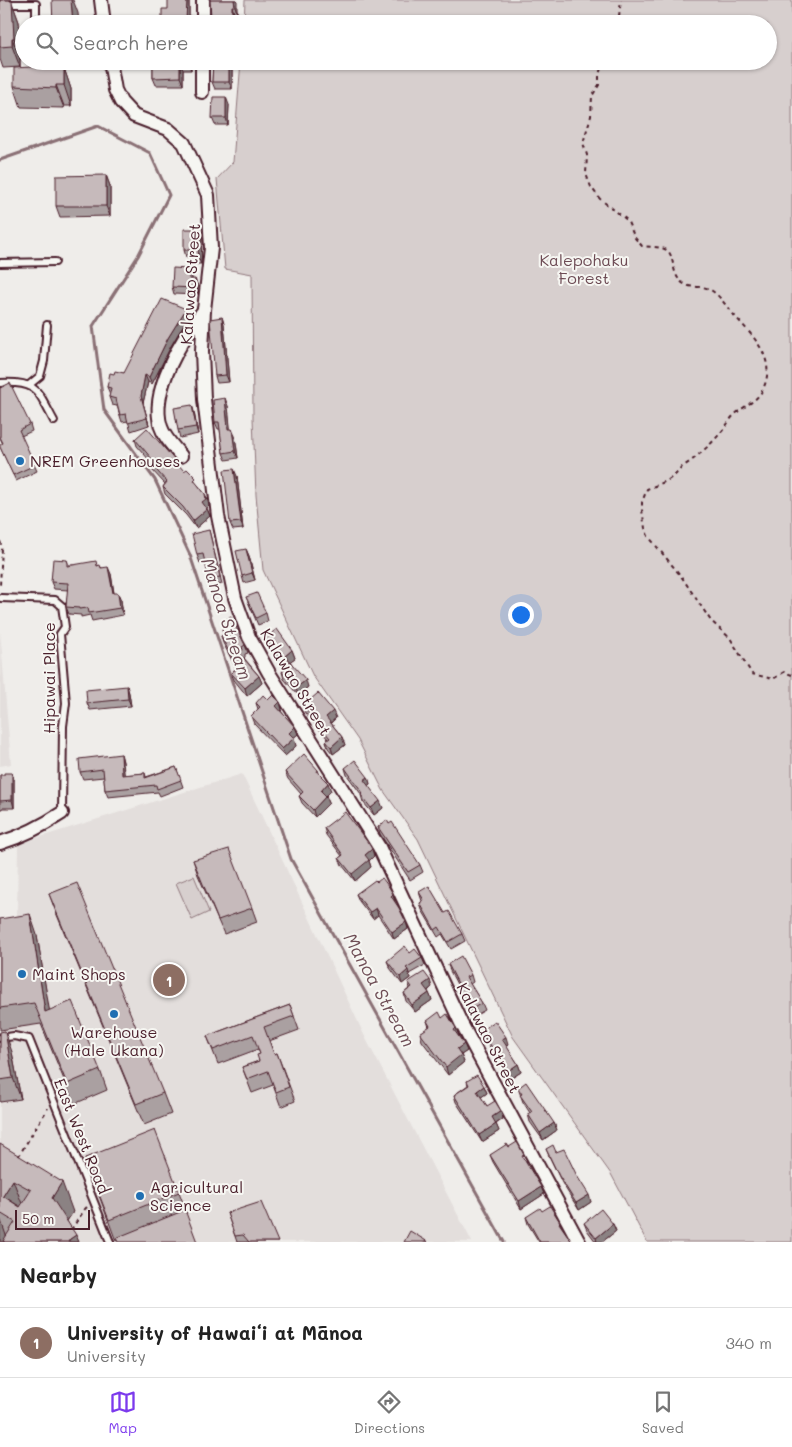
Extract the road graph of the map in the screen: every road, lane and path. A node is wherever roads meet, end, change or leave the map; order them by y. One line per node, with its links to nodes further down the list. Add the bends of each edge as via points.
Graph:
1 (101, 0): 6 (street)
2 (203, 0): 7 (street)
3 (621, 0): 8 (path)
4 (0, 4): 5 (lane, via 36,4)
5 (36, 15)
6 (103, 15)
7 (202, 15)
8 (619, 15)
9 (112, 70): 15 (street, Kalawao Street, via 115,90 134,116 168,129 184,143 208,195 211,248)
10 (202, 70): 12 (street)
11 (601, 70): 26 (path, via 583,143 587,155 586,174 591,186 600,199 627,220 642,246 668,251 681,282 708,288 720,297 761,346 767,369 763,390 737,412 716,440 677,474 647,489 642,502 645,528 711,621 730,638 752,674 772,679 784,672)
12 (202, 92)
13 (55, 262): 14 (lane)
14 (0, 263)
15 (204, 310): 17 (street, Kalawao Street); 18 (street)
16 (47, 325): 20 (lane, via 40,376)
17 (202, 351): 18 (street); 35 (street, Kalawao Street, via 204,399 218,516 235,598 249,637 379,847 461,1023)
18 (176, 352): 22 (street, via 158,412 167,439)
19 (0, 383): 20 (lane)
20 (29, 385): 21 (lane, via 39,393)
21 (54, 421)
22 (181, 456)
23 (0, 540): 24 (path)
24 (0, 584)
25 (1, 598): 27 (lane, Hipawai Place, via 55,600 62,606 65,627 60,634 66,703)
26 (792, 675)
27 (62, 813): 28 (street, via 22,837)
28 (0, 843)
29 (0, 1038): 30 (lane, East West Road, via 29,1039)
30 (53, 1100): 31 (path); 32 (lane, East West Road)
31 (14, 1164)
32 (94, 1201): 33 (path, via 84,1209); 34 (lane, East West Road)
33 (69, 1234)
34 (110, 1242)
35 (579, 1242)

